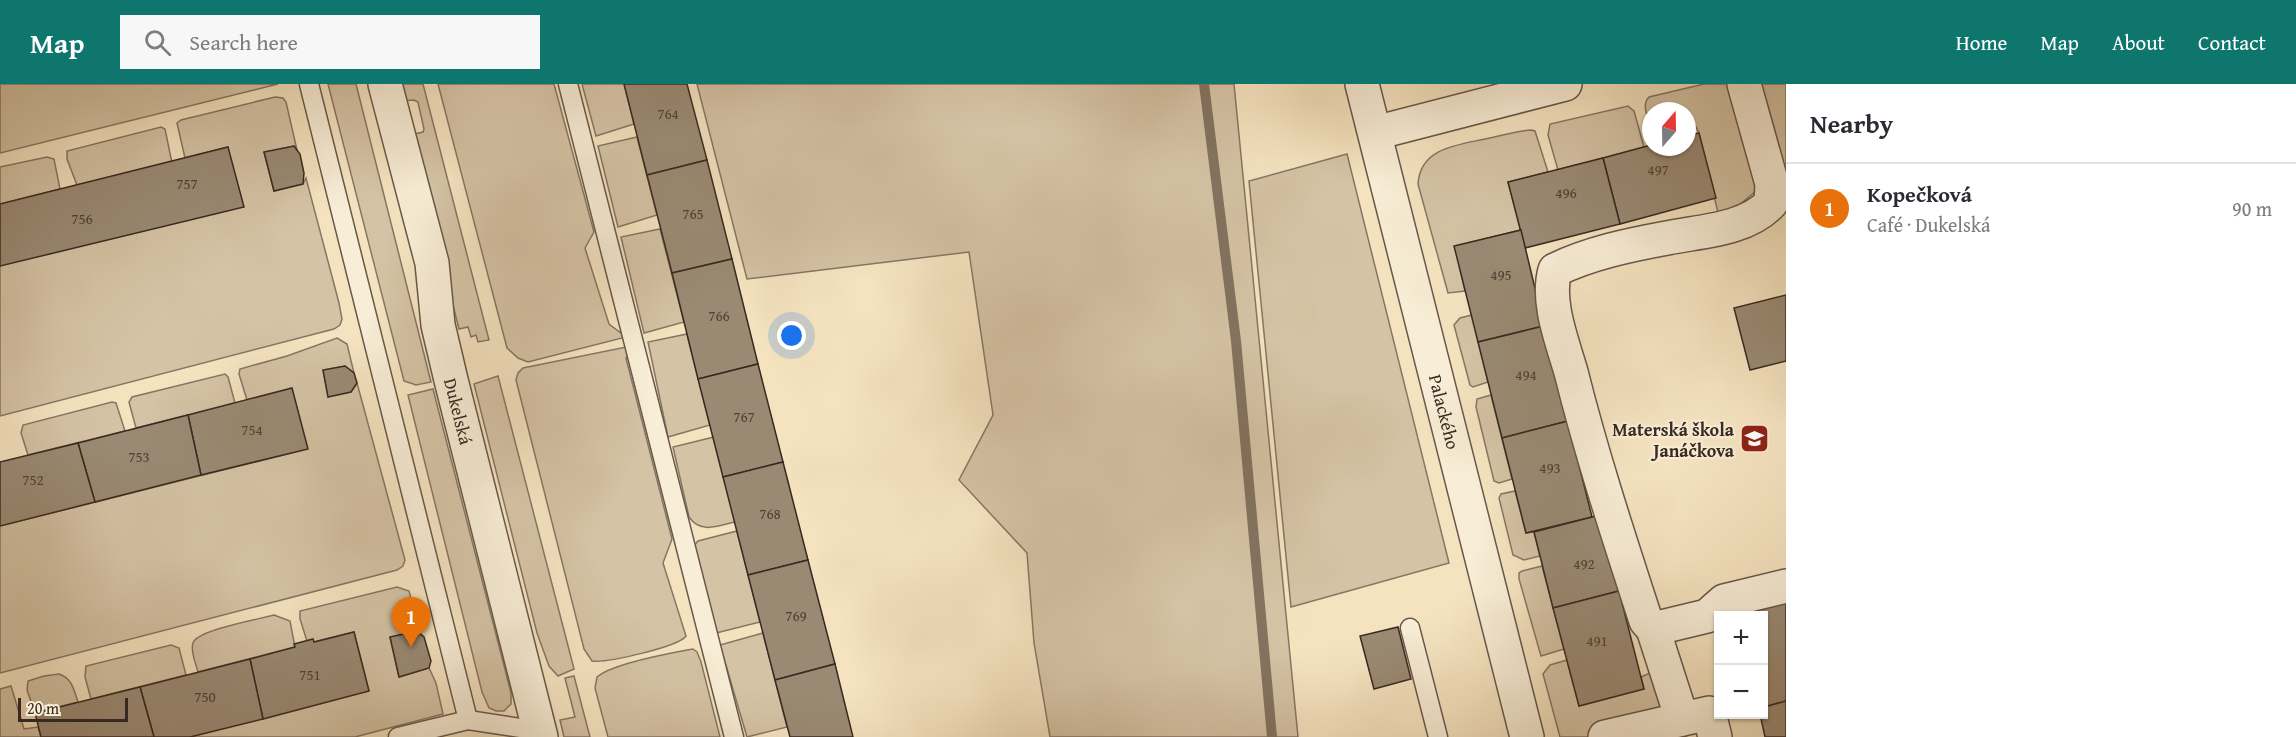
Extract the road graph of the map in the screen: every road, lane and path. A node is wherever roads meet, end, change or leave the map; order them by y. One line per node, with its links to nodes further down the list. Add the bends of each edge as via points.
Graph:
1 (309, 84): 14 (lane)
2 (385, 84): 15 (street, Dukelská, via 432,263 438,325 448,369)
3 (568, 84): 17 (lane)
4 (1362, 84): 8 (street, Palackého)
5 (1565, 84): 7 (street)
6 (1744, 84): 9 (street)
7 (1527, 89): 8 (street)
8 (1375, 133): 19 (street, Palackého)
9 (1778, 202): 12 (street, via 1759,215 1725,226 1577,259 1555,270 1551,282 1590,448 1646,621)
10 (1786, 586): 12 (street, via 1724,601 1707,615)
11 (1410, 628): 18 (lane)
12 (1653, 629): 13 (street)
13 (1682, 719): 20 (street); 21 (street, via 1708,713)
14 (468, 720): 15 (lane); 16 (lane)
15 (540, 734)
16 (398, 737)
17 (734, 737)
18 (1438, 737)
19 (1527, 737)
20 (1605, 737)
21 (1715, 737)

